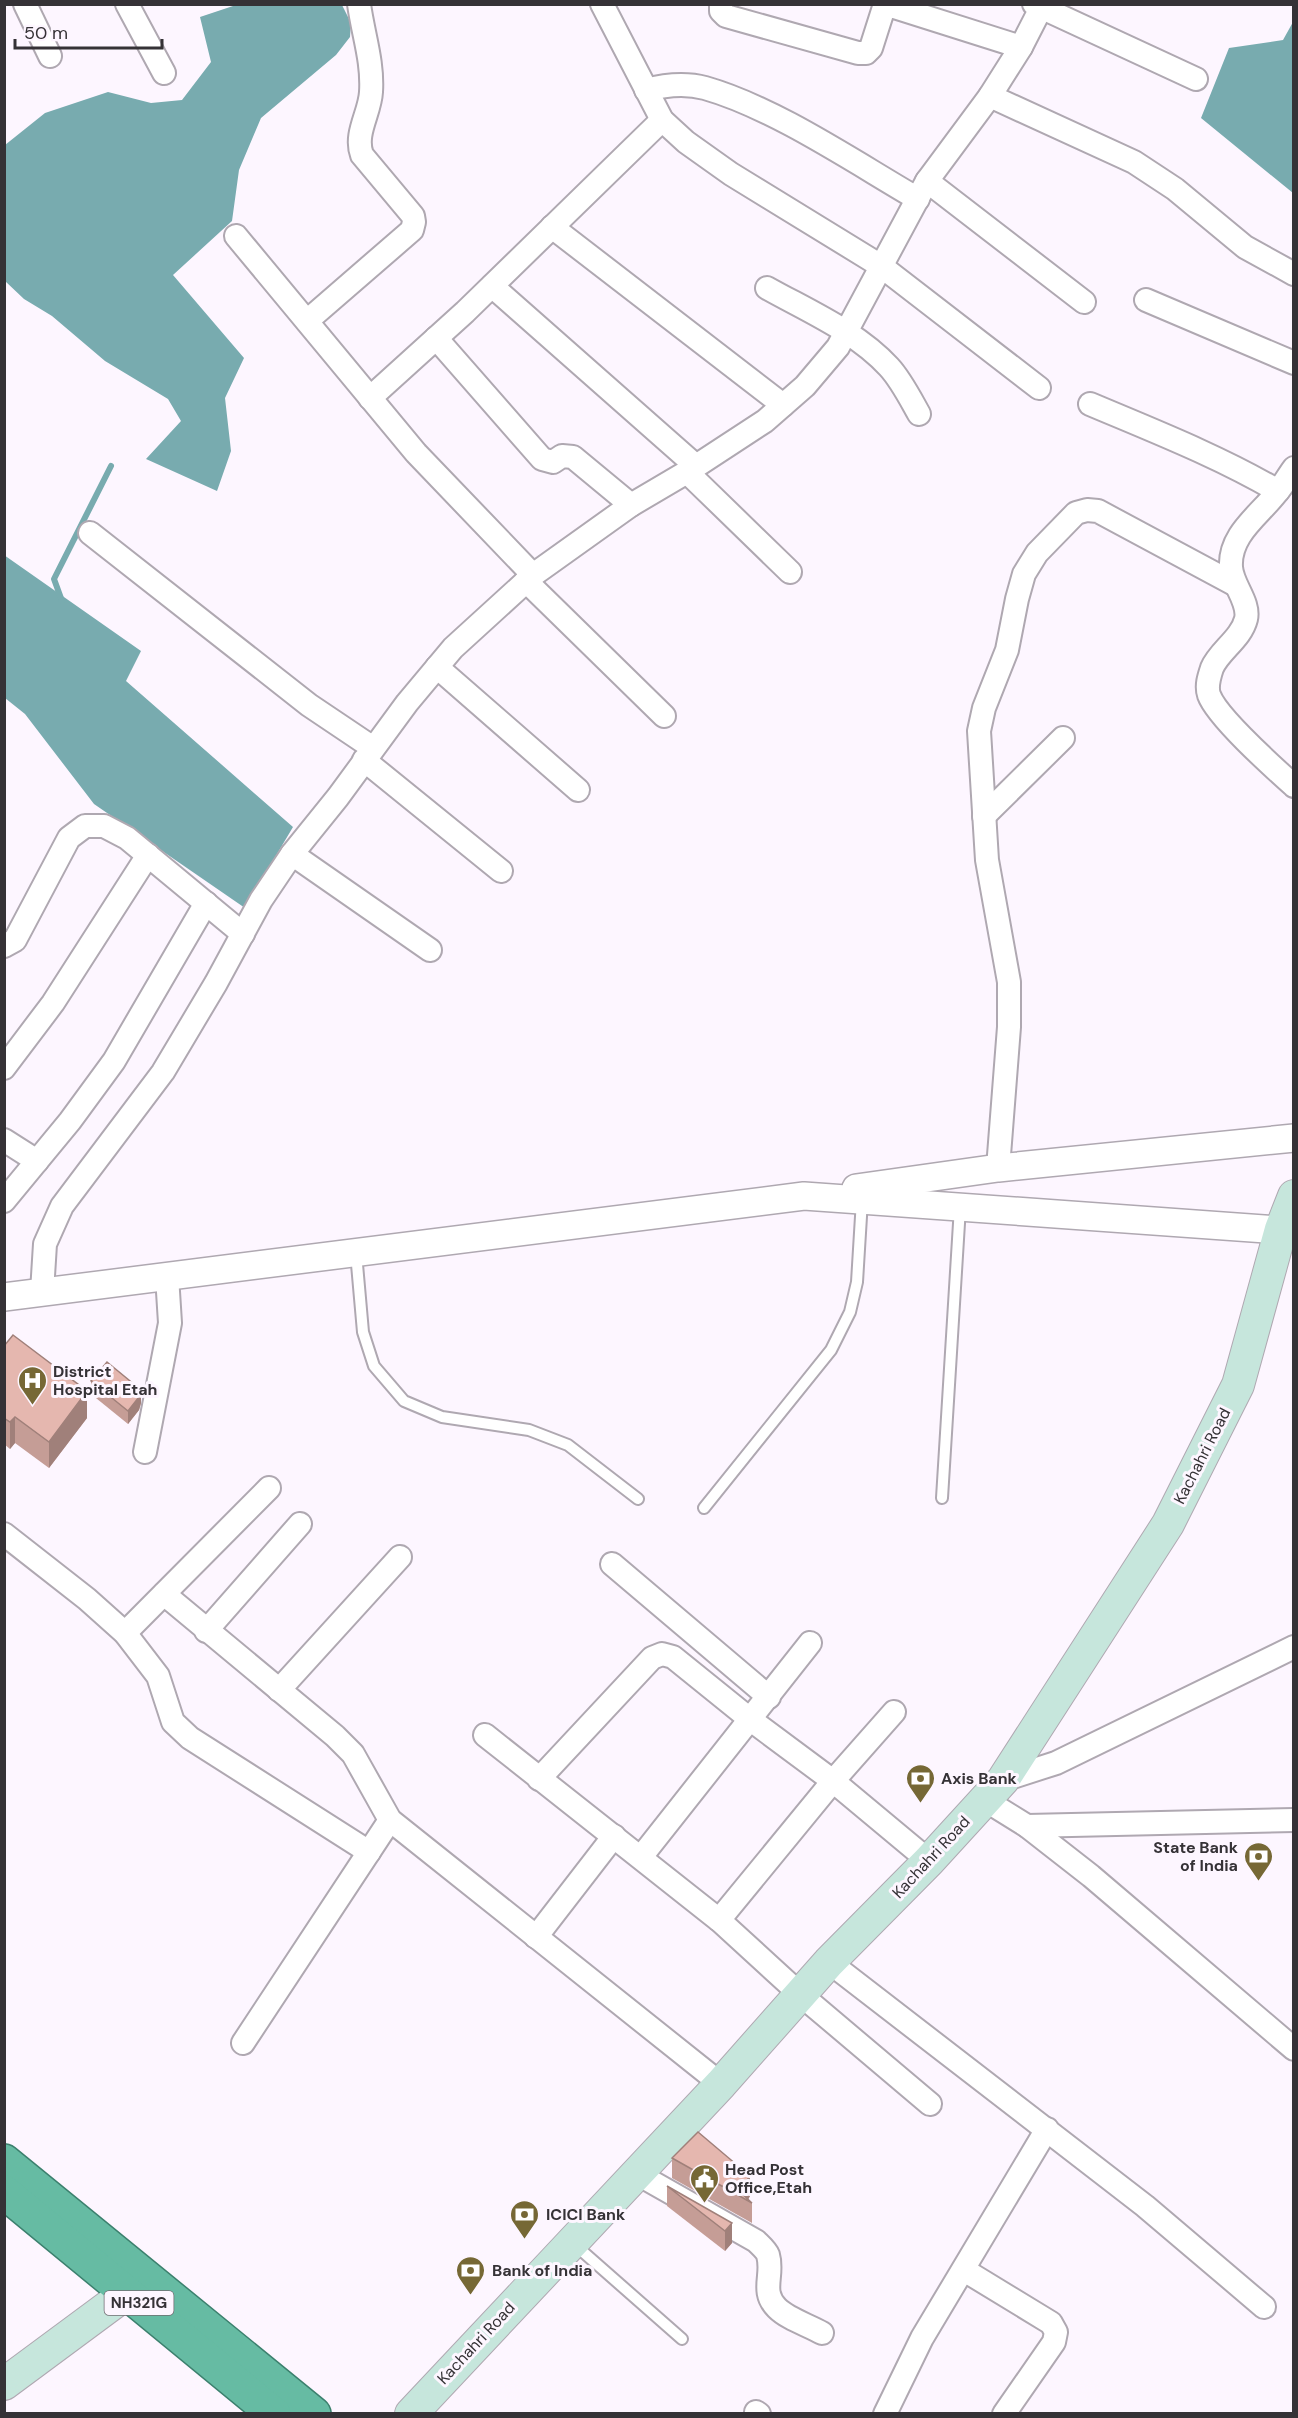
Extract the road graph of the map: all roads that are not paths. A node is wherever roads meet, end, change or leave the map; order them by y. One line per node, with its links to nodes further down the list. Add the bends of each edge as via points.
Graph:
1 (25, 4): 8 (street)
2 (127, 4): 9 (street)
3 (359, 4): 23 (street, via 371,67 371,94 358,146 414,222 412,230)
4 (602, 4): 11 (street)
5 (721, 4): 7 (street, via 726,16 858,53 871,48 885,4)
6 (1040, 5): 7 (street); 10 (street)
7 (1022, 47): 12 (street)
8 (50, 56)
9 (164, 73)
10 (1196, 79)
11 (646, 90): 13 (street); 14 (street, via 679,85 704,88 750,105)
12 (990, 96): 14 (street); 18 (street, via 1134,162 1175,189 1245,247)
13 (662, 120): 15 (street); 17 (street, via 731,174)
14 (922, 190): 17 (street); 22 (street)
15 (552, 226): 19 (street); 30 (street)
16 (237, 236): 23 (street)
17 (881, 266): 24 (street); 27 (street)
18 (1293, 274)
19 (492, 286): 25 (street); 33 (street)
20 (767, 288): 24 (street)
21 (1146, 300): 26 (street)
22 (1084, 302)
23 (307, 321): 28 (street)
24 (846, 333): 30 (street, via 805,386); 31 (street, via 890,367)
25 (436, 338): 28 (street); 35 (street, via 542,459 553,462 562,456 573,457)
26 (1293, 363)
27 (1039, 388)
28 (370, 398): 38 (street)
29 (1090, 404): 34 (street, via 1204,452)
30 (783, 405): 33 (street)
31 (919, 414)
32 (1293, 468): 34 (street)
33 (691, 469): 35 (street); 37 (street)
34 (1278, 491): 39 (street, via 1240,534 1233,550)
35 (631, 505): 38 (street)
36 (90, 533): 43 (street)
37 (790, 572)
38 (530, 578): 40 (street); 41 (street)
39 (1234, 584): 44 (street, via 1246,608 1246,619 1213,665 1209,694 1245,741); 46 (street, via 1098,511 1076,513 1037,553 1022,582 1007,650 979,731)
40 (437, 667): 43 (street); 45 (street)
41 (664, 716)
42 (1063, 738): 46 (street)
43 (369, 754): 47 (street); 49 (street)
44 (1293, 786)
45 (578, 790)
46 (984, 816): 58 (street, via 987,860 1009,982)
47 (292, 854): 51 (street); 53 (street)
48 (148, 855): 50 (street); 52 (street, via 104,826 85,826 69,838 15,940); 54 (street, via 53,1003)
49 (501, 871)
50 (206, 903): 51 (street); 57 (street, via 114,1061)
51 (243, 934): 67 (street, via 163,1072 62,1206 45,1244)
52 (4, 946)
53 (430, 951)
54 (4, 1068)
55 (1293, 1138): 58 (street)
56 (4, 1140): 57 (street)
57 (37, 1161): 62 (street)
58 (998, 1168): 59 (street)
59 (804, 1196): 61 (street); 65 (street)
60 (1293, 1196): 64 (main road, Kachahri Road)
61 (862, 1200): 63 (street); 73 (lane, via 857,1282 850,1312 831,1350)
62 (4, 1201)
63 (960, 1207): 64 (street); 71 (lane)
64 (1287, 1230): 90 (main road, Kachahri Road, via 1238,1385 1168,1524)
65 (356, 1252): 66 (street); 72 (lane, via 363,1332 374,1366 404,1401 442,1417 529,1430 568,1445)
66 (167, 1276): 67 (street); 69 (street, via 170,1323)
67 (42, 1292): 68 (street)
68 (4, 1296)
69 (145, 1452)
70 (269, 1488): 78 (street)
71 (942, 1498)
72 (638, 1499)
73 (704, 1508)
74 (300, 1524): 79 (street)
75 (4, 1534): 80 (street)
76 (400, 1557): 83 (street)
77 (612, 1564): 84 (street)
78 (164, 1594): 79 (street); 80 (street)
79 (206, 1631): 83 (street)
80 (125, 1633): 95 (street, via 158,1676 173,1722 190,1738)
81 (810, 1644): 84 (street)
82 (1293, 1647): 90 (street)
83 (279, 1690): 91 (street, via 353,1754)
84 (769, 1697): 86 (street)
85 (894, 1712): 89 (street)
86 (751, 1720): 88 (street, via 673,1656 662,1654 652,1658); 89 (street); 96 (street)
87 (485, 1735): 88 (street)
88 (539, 1779): 94 (street)
89 (833, 1781): 97 (street); 98 (street)
90 (994, 1790): 93 (street); 97 (main road, Kachahri Road)
91 (390, 1820): 95 (street); 99 (street)
92 (1293, 1820): 93 (street)
93 (1027, 1826): 103 (street)
94 (614, 1836): 96 (street); 99 (street)
95 (369, 1852): 102 (street)
96 (641, 1857): 98 (street)
97 (929, 1861): 100 (main road, Kachahri Road)
98 (719, 1920): 101 (street)
99 (536, 1938): 104 (street)
100 (829, 1962): 101 (main road, Kachahri Road); 106 (street)
101 (801, 1995): 104 (main road, Kachahri Road); 105 (street)
102 (243, 2043)
103 (1293, 2049)
104 (721, 2084): 108 (main road, Kachahri Road)
105 (930, 2104)
106 (1047, 2130): 111 (street); 113 (street, via 1146,2206)
107 (4, 2162): 112 (highway)
108 (636, 2173): 110 (main road, Kachahri Road); 114 (street, via 756,2241 768,2253 769,2299 779,2310)
109 (4, 2192): 112 (highway, NH321G)
110 (571, 2242): 115 (lane); 119 (main road, Kachahri Road)
111 (964, 2270): 120 (street, via 922,2338); 121 (street, via 1051,2323 1056,2332 1054,2342)
112 (138, 2286): 116 (main road); 117 (highway, NH321G); 118 (highway)
113 (1264, 2307)
114 (822, 2332)
115 (682, 2339)
116 (7, 2378)
117 (274, 2414)
118 (314, 2414)
119 (411, 2414)
120 (885, 2414)
121 (1004, 2414)

